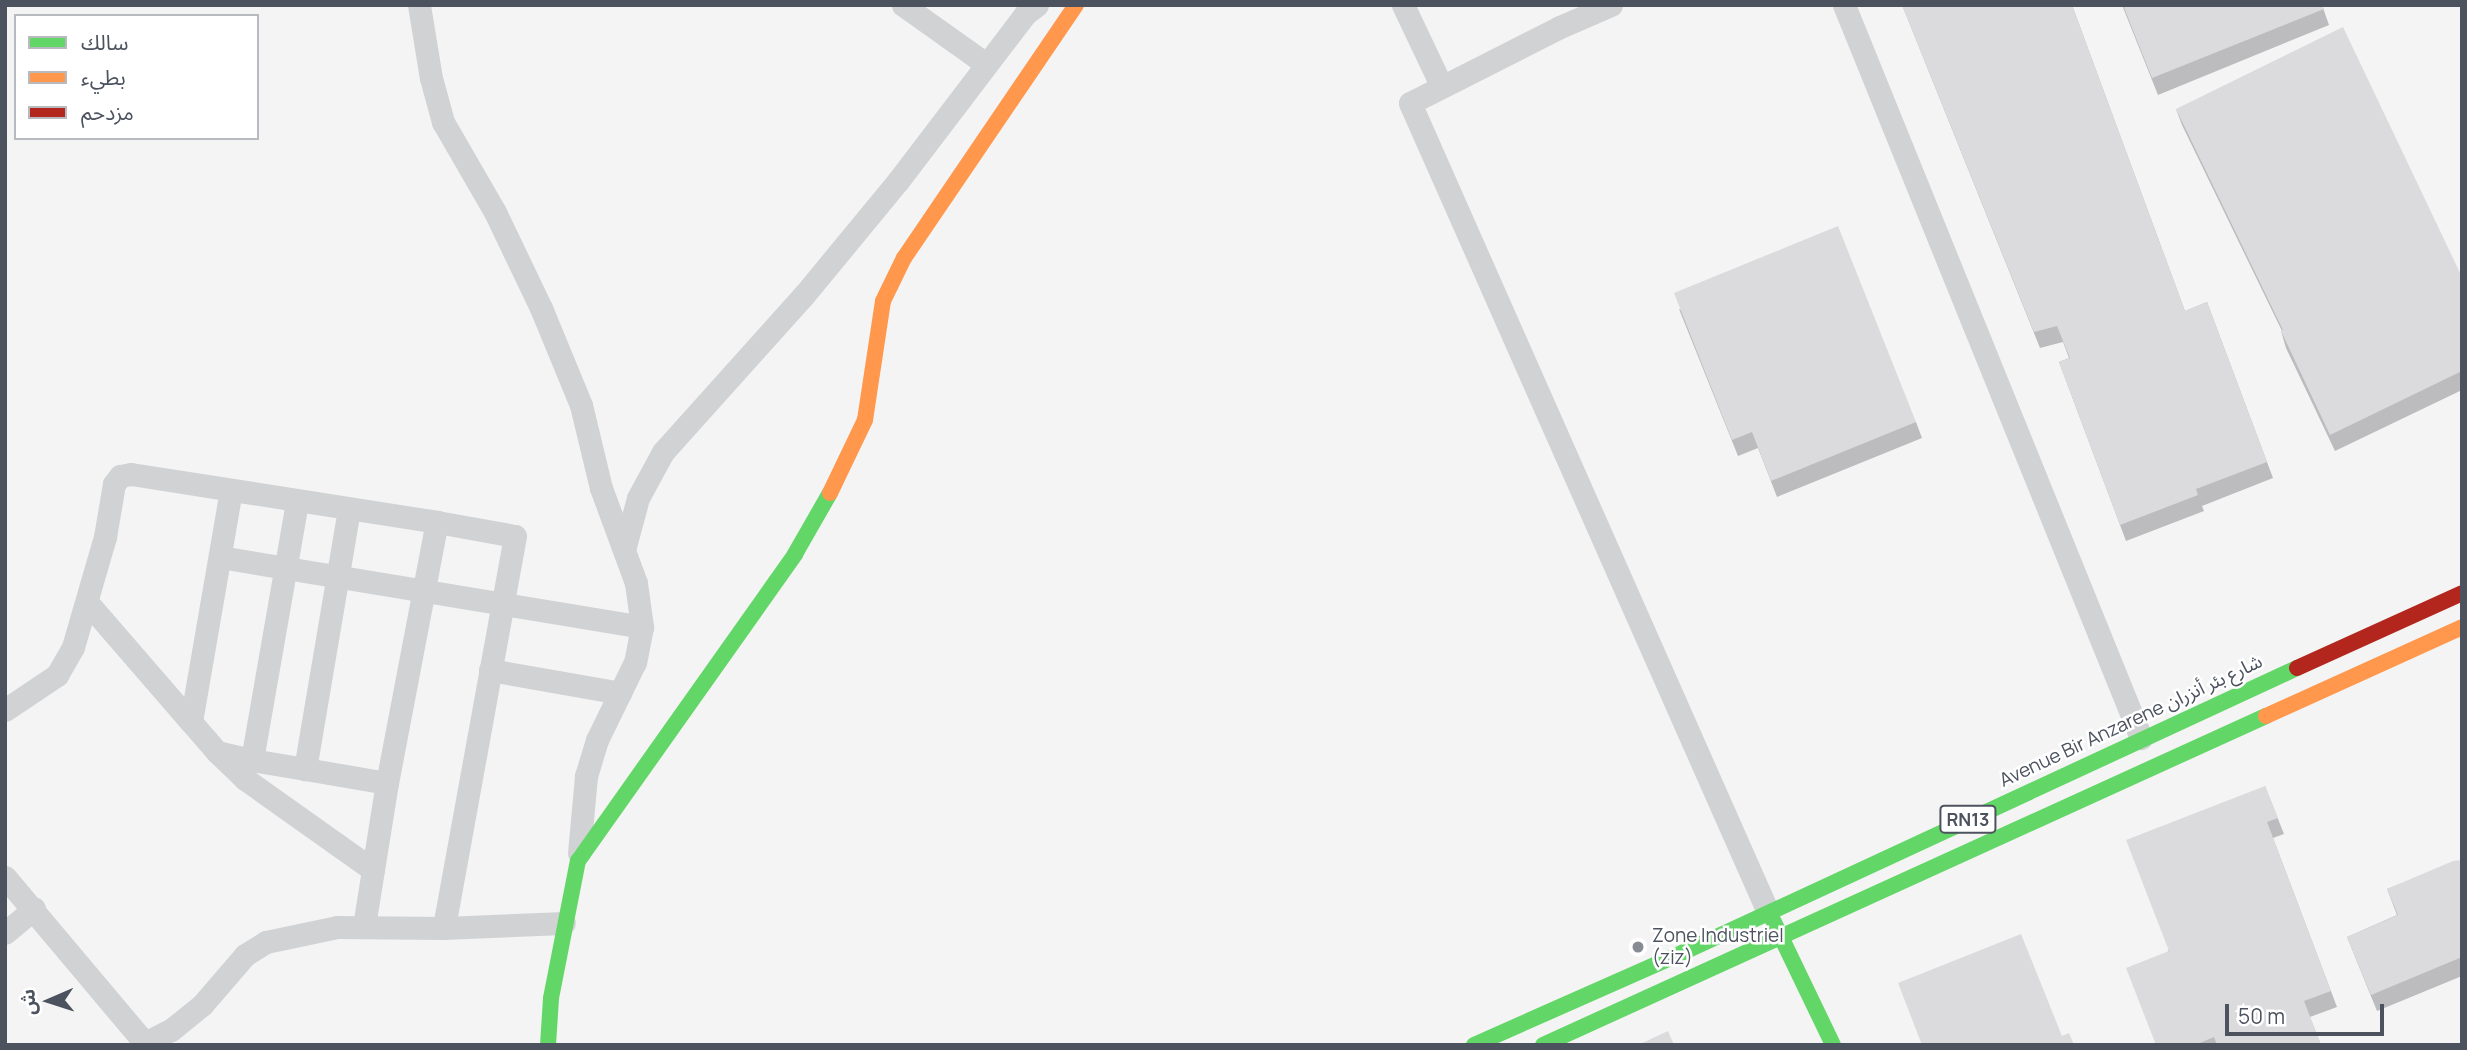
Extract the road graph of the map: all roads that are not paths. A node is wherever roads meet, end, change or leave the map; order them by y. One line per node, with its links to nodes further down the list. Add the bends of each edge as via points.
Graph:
1 (419, 5): 14 (street, via 443,122 495,212 541,309 581,405 601,488)
2 (903, 5): 8 (street)
3 (1076, 5): 33 (main road, via 904,258 883,301 865,420 846,465 795,554)
4 (1403, 5): 9 (street)
5 (1611, 5): 9 (street)
6 (1844, 5): 28 (street)
7 (1034, 6): 8 (street)
8 (986, 64): 14 (street, via 804,295 663,452 638,498)
9 (1441, 85): 37 (street, via 1410,103)
10 (231, 490): 11 (street); 15 (street); 20 (street, via 120,476 114,484)
11 (297, 502): 12 (street); 16 (street)
12 (349, 509): 13 (street); 17 (street)
13 (437, 522): 18 (street); 21 (street, via 515,536)
14 (624, 550): 23 (street, via 636,583)
15 (219, 556): 16 (street); 27 (street)
16 (286, 566): 17 (street); 30 (street)
17 (339, 575): 18 (street); 31 (street)
18 (424, 590): 21 (street); 32 (street)
19 (2462, 593): 28 (main road, Avenue Bir Anzarene شارع بئر أنزران / RN13)
20 (87, 602): 26 (street, via 73,647 57,675); 27 (street)
21 (502, 604): 23 (street); 24 (street)
22 (2462, 626): 42 (main road, RN13)
23 (642, 627): 25 (street, via 635,662)
24 (489, 670): 25 (street); 40 (street)
25 (620, 693): 33 (street, via 586,776)
26 (5, 710)
27 (191, 722): 29 (street)
28 (2141, 738): 37 (main road, Avenue Bir Anzarene شارع بئر أنزران / RN13)
29 (217, 752): 30 (street); 34 (street, via 245,779)
30 (253, 760): 31 (street)
31 (305, 769): 32 (street)
32 (387, 783): 34 (street)
33 (578, 862): 38 (main road)
34 (373, 870): 39 (street)
35 (5, 877): 36 (street)
36 (34, 909): 41 (street); 43 (street)
37 (1768, 912): 42 (main road); 45 (main road, Avenue Bir Anzarene شارع بئر أنزران / RN13)
38 (564, 923): 40 (street); 44 (main road)
39 (364, 926): 40 (street); 43 (street, via 337,927 266,943 245,955 202,1005 171,1030)
40 (444, 928)
41 (5, 933)
42 (1781, 937): 46 (main road, RN13); 47 (main road)
43 (143, 1044)
44 (548, 1045)
45 (1474, 1045)
46 (1543, 1045)
47 (1833, 1045)

